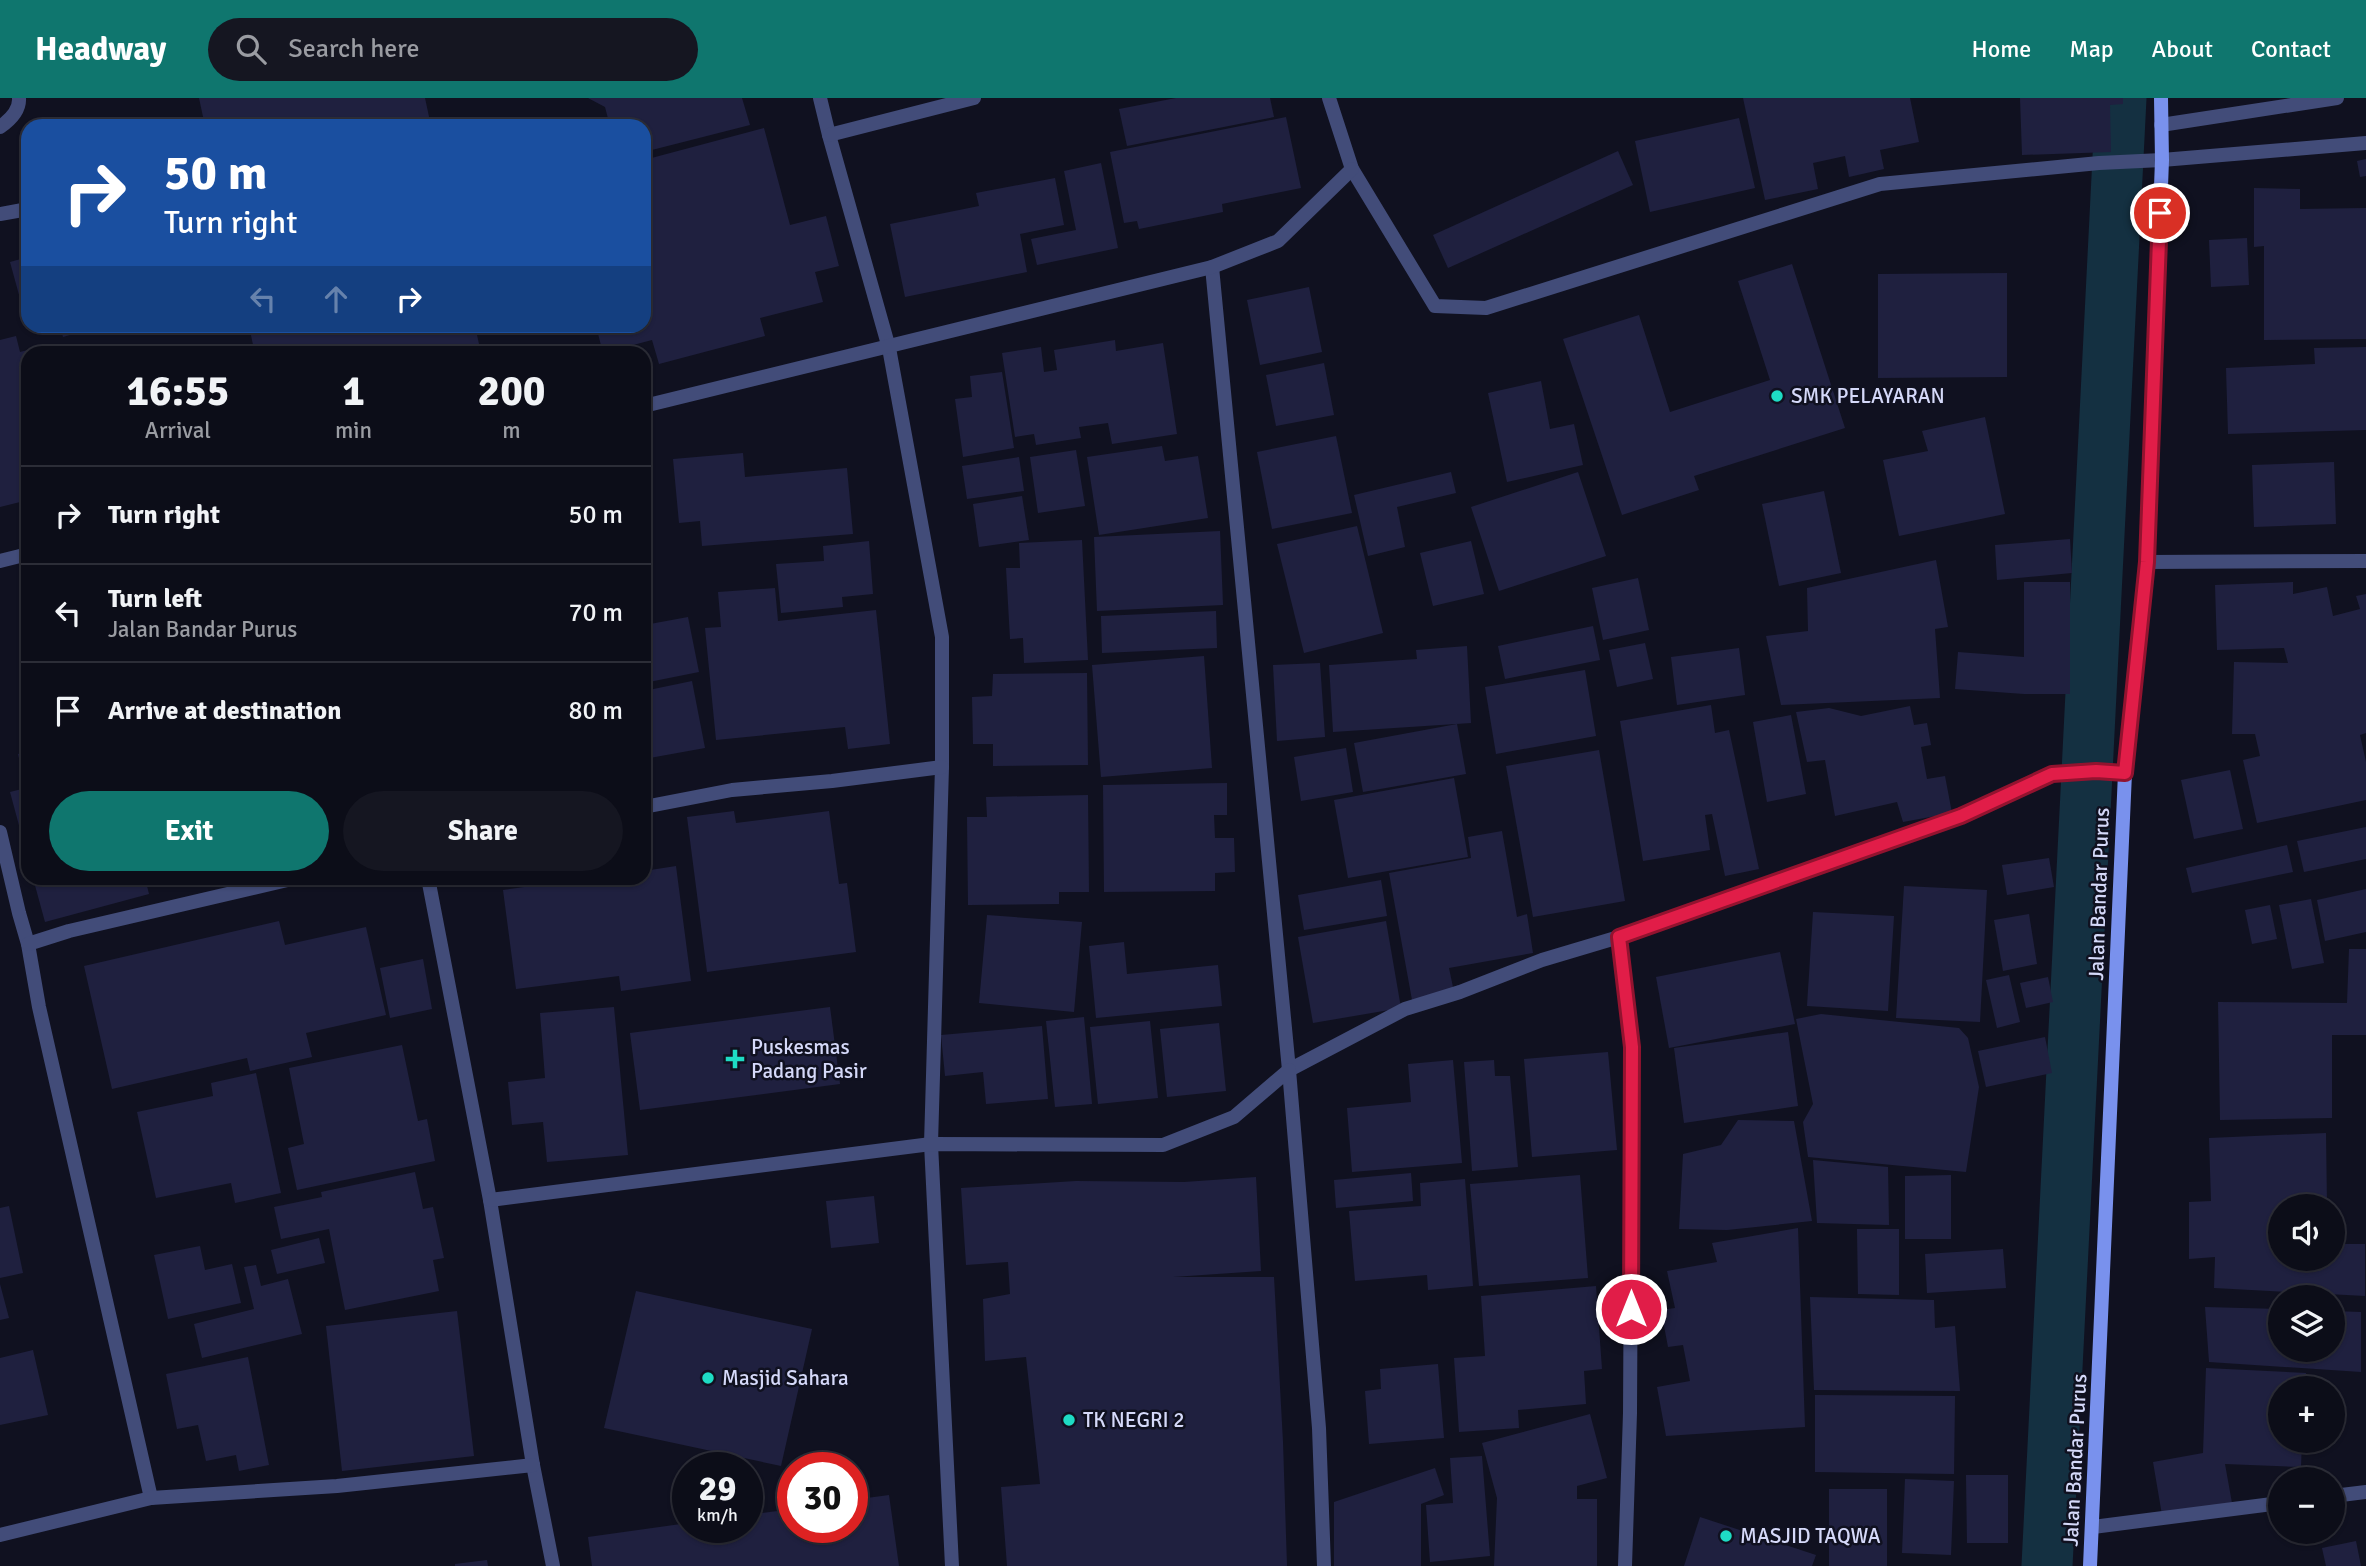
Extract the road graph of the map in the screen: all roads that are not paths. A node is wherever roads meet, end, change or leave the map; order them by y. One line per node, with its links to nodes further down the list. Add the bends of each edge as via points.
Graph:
1 (19, 98): 8 (street, via 13,117)
2 (820, 98): 9 (street)
3 (974, 98): 9 (street)
4 (1329, 98): 12 (street)
5 (2161, 98): 7 (street, Jalan Bandar Purus)
6 (2337, 98): 7 (street)
7 (2161, 125): 11 (street, Jalan Bandar Purus)
8 (0, 127)
9 (829, 135): 16 (street)
10 (2366, 143): 11 (street)
11 (2162, 160): 12 (street, via 1880,184 1486,308 1434,306); 21 (street, Jalan Bandar Purus)
12 (1352, 169): 15 (street, via 1278,241)
13 (21, 210): 14 (street)
14 (0, 214)
15 (1212, 267): 16 (street); 30 (street)
16 (889, 348): 17 (street); 22 (street, via 942,637)
17 (651, 404)
18 (21, 556): 19 (street)
19 (0, 561)
20 (2366, 561): 21 (street)
21 (2147, 562): 23 (street, Jalan Bandar Purus)
22 (942, 767): 24 (street, via 732,790); 31 (street)
23 (2125, 773): 28 (street, via 2052,774 1961,816); 38 (street, Jalan Bandar Purus)
24 (651, 806)
25 (0, 832): 29 (street)
26 (266, 885): 29 (street)
27 (429, 885): 32 (street)
28 (1619, 937): 30 (street, via 1405,1009); 43 (street, via 1632,1047)
29 (29, 944): 36 (street, via 39,1007)
30 (1289, 1070): 31 (street, via 1234,1117 1163,1145); 42 (street, via 1319,1428)
31 (931, 1144): 32 (street); 41 (street)
32 (491, 1200): 33 (street)
33 (533, 1465): 36 (street, via 337,1486); 40 (street)
34 (2366, 1492): 35 (street)
35 (2345, 1495)
36 (151, 1499): 39 (street)
37 (2268, 1505): 38 (street)
38 (2093, 1527): 44 (street, Jalan Bandar Purus)
39 (0, 1535)
40 (553, 1566)
41 (952, 1566)
42 (1324, 1566)
43 (1625, 1566)
44 (2090, 1566)

